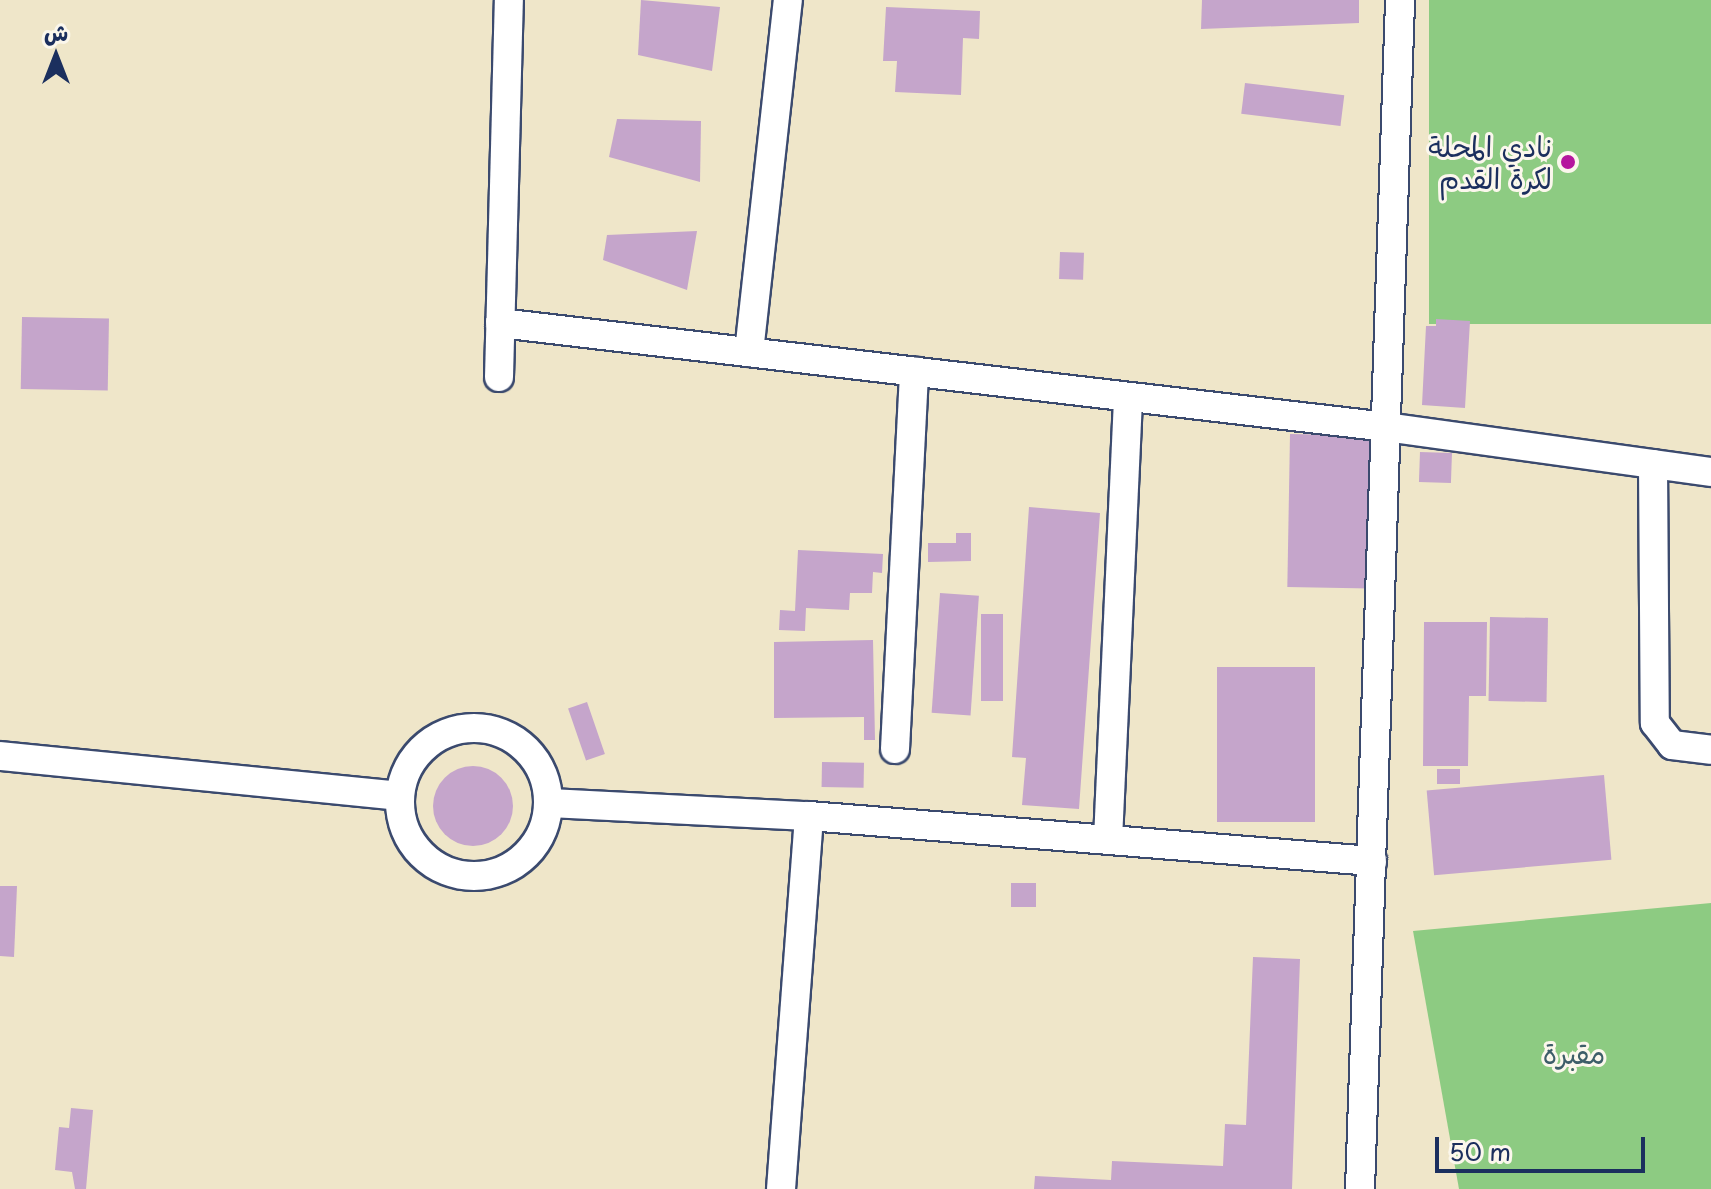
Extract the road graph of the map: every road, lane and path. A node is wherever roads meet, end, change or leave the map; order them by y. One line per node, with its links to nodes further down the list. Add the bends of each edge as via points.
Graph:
1 (509, 0): 4 (street)
2 (788, 0): 5 (street)
3 (1400, 0): 9 (street)
4 (500, 323): 5 (street); 7 (street)
5 (749, 352): 6 (street)
6 (914, 371): 8 (street); 12 (street)
7 (499, 377)
8 (1128, 397): 9 (street); 18 (street)
9 (1386, 427): 10 (street); 19 (street)
10 (1653, 464): 11 (street); 13 (street, via 1655,723 1672,745)
11 (1711, 472)
12 (895, 749)
13 (1711, 750)
14 (0, 756): 15 (street)
15 (399, 796): 16 (street, via 404,774 425,747 454,730 477,727 500,732 528,751 546,780); 16 (street, via 410,843 447,872 471,877 517,864 540,837)
16 (549, 803): 17 (street)
17 (809, 816): 18 (street); 20 (street)
18 (1108, 840): 19 (street)
19 (1372, 861): 21 (street)
20 (781, 1189)
21 (1360, 1189)

